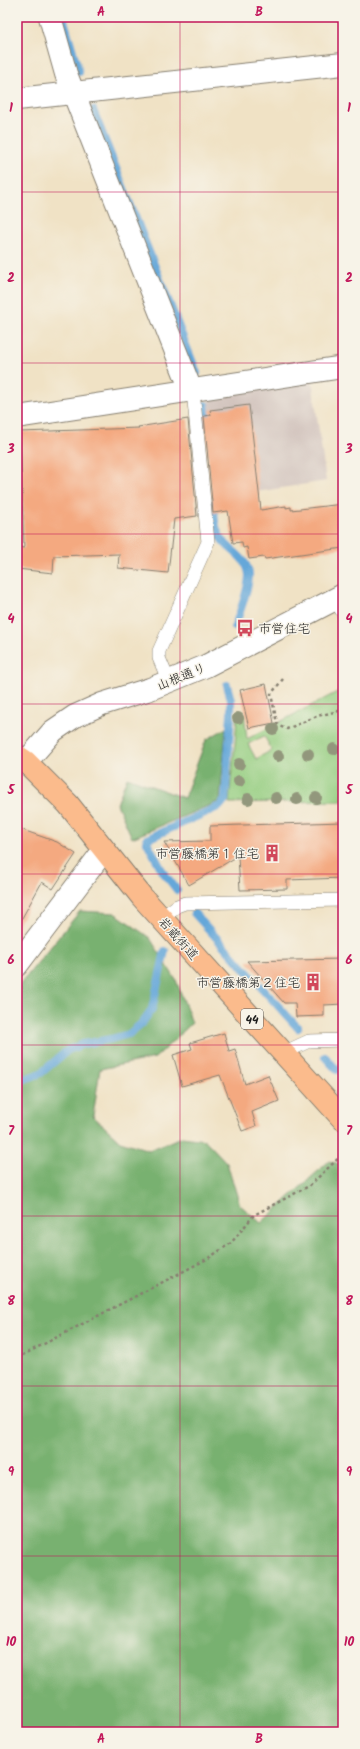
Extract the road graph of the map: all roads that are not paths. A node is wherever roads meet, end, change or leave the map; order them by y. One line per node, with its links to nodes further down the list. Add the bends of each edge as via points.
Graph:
1 (50, 17): 3 (street)
2 (343, 64): 3 (street)
3 (73, 92): 4 (street); 6 (street)
4 (17, 99)
5 (343, 367): 6 (street)
6 (191, 390): 7 (street); 9 (lane, via 196,416 208,542 159,651 159,658)
7 (17, 417)
8 (340, 602): 9 (street, 山根通り)
9 (169, 682): 10 (street, 山根通り, via 102,704 75,716)
10 (21, 759): 11 (main road, 岩蔵街道 / 44, via 68,804)
11 (104, 850): 13 (main road, 岩蔵街道 / 44); 14 (street)
12 (343, 900): 13 (lane, via 185,903)
13 (161, 918): 16 (main road, 岩蔵街道 / 44)
14 (17, 965)
15 (343, 1040): 16 (lane, via 309,1041)
16 (283, 1053): 17 (main road, 岩蔵街道 / 44)
17 (343, 1119)

